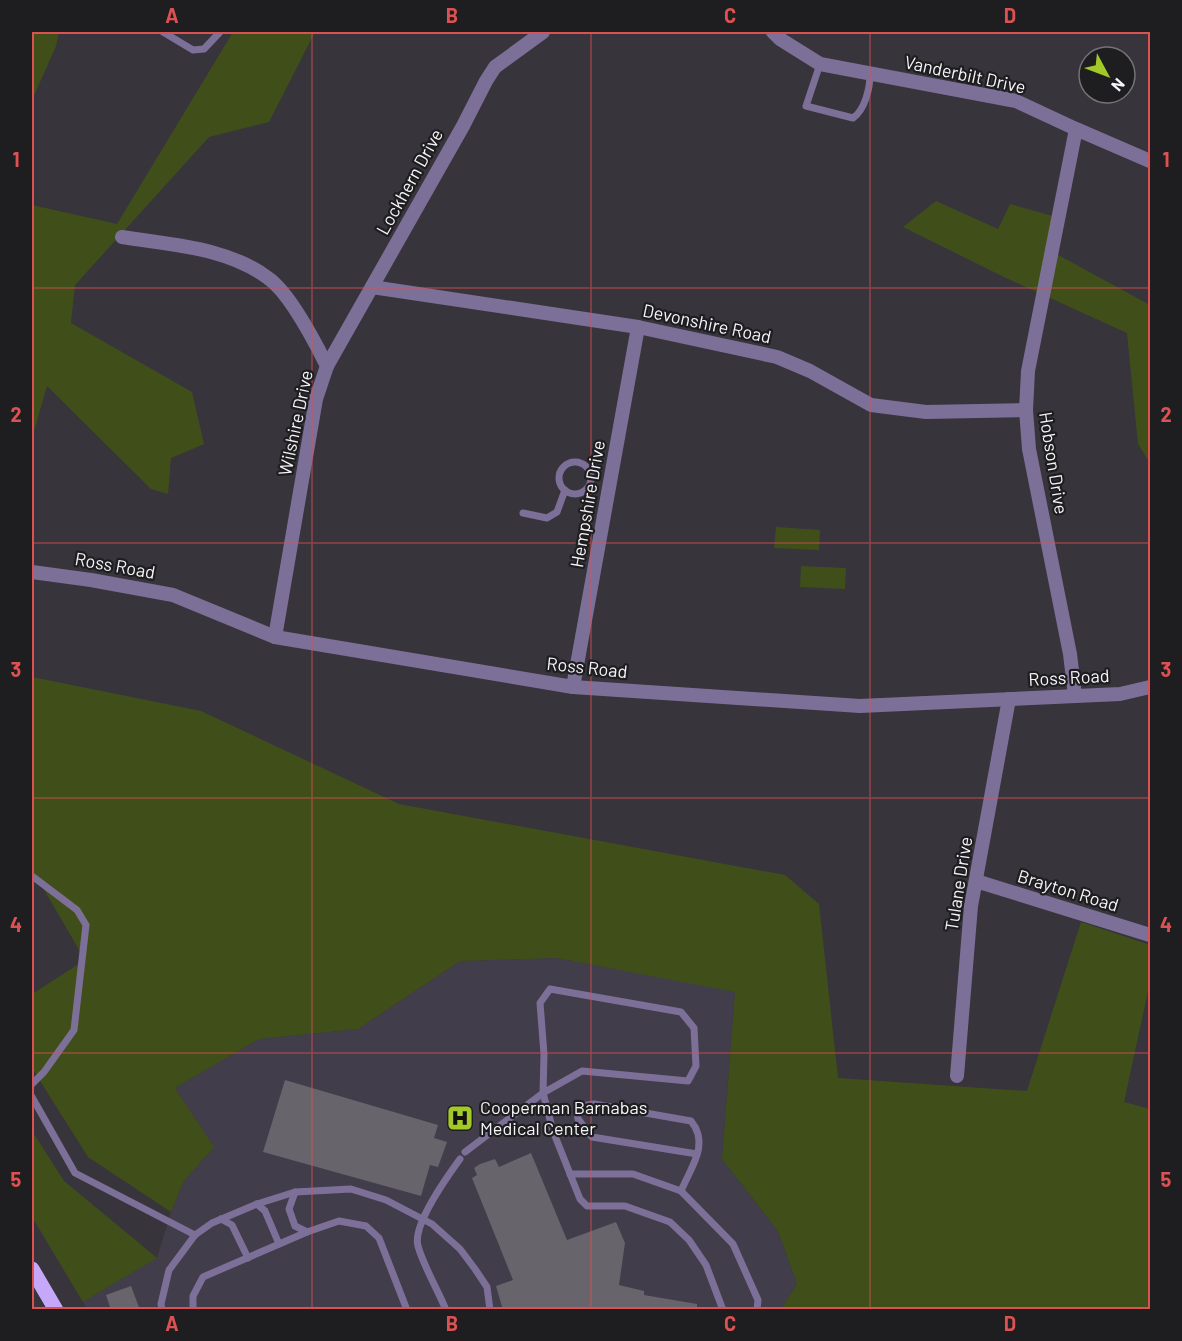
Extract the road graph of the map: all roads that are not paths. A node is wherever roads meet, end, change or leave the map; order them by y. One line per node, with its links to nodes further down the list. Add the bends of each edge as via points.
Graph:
1 (163, 32): 2 (lane, via 193,50 204,50)
2 (220, 32)
3 (543, 32): 10 (street, Lockhern Drive, via 495,68)
4 (773, 32): 5 (street, Vanderbilt Drive)
5 (820, 64): 6 (street, Vanderbilt Drive); 6 (lane, via 806,106 853,118 860,114)
6 (870, 74): 7 (street, Vanderbilt Drive, via 1016,101)
7 (1076, 129): 8 (street, Vanderbilt Drive); 13 (street, Hobson Drive, via 1028,371)
8 (1150, 161)
9 (122, 237): 12 (street, Wilshire Drive, via 210,251 240,260 270,279 293,306)
10 (372, 287): 11 (street, Devonshire Road); 12 (street, Lockhern Drive)
11 (638, 327): 13 (street, Devonshire Road, via 777,357 872,405 926,412); 15 (street, Hempshire Drive)
12 (327, 366): 19 (street, Wilshire Drive, via 316,399)
13 (1026, 410): 22 (street, Hobson Drive, via 1029,449)
14 (591, 479): 15 (lane); 16 (lane, via 583,492 573,494); 16 (lane, via 585,466 571,463 562,468 559,478)
15 (610, 483): 20 (street, Hempshire Drive)
16 (565, 490): 17 (lane, via 556,512 547,518)
17 (523, 513)
18 (32, 572): 19 (street, Ross Road, via 173,595)
19 (275, 637): 20 (street, Ross Road)
20 (573, 687): 23 (street, Ross Road, via 860,706)
21 (1150, 687): 22 (street, Ross Road, via 1120,694)
22 (1075, 696): 23 (street, Ross Road)
23 (1009, 699): 25 (street, Tulane Drive)
24 (32, 876): 28 (lane, via 77,910 86,926 74,1030)
25 (976, 881): 26 (street, Brayton Road); 27 (street, Tulane Drive)
26 (1150, 935)
27 (957, 1076)
28 (32, 1084)
29 (543, 1093): 29 (lane, via 540,1003 550,989 681,1012 694,1028 696,1066 688,1081 582,1071); 31 (lane); 34 (lane)
30 (32, 1097): 41 (lane, via 75,1173)
31 (465, 1152)
32 (697, 1154): 32 (lane, via 699,1130 692,1121 594,1104 582,1106 578,1112 578,1119 592,1137); 35 (lane)
33 (460, 1159): 38 (lane)
34 (570, 1174): 35 (lane, via 633,1174); 51 (lane, via 587,1206 625,1206 670,1222 689,1240 706,1265)
35 (681, 1191): 52 (lane, via 733,1244 758,1300)
36 (295, 1192): 37 (lane); 38 (lane, via 351,1189); 40 (lane, via 289,1209 295,1226)
37 (256, 1204): 39 (lane); 42 (lane, via 265,1211)
38 (423, 1218): 49 (lane, via 417,1244); 50 (lane, via 460,1249 475,1269 487,1287)
39 (221, 1219): 41 (lane); 43 (lane, via 232,1225)
40 (307, 1232): 42 (lane); 48 (lane, via 339,1221 366,1226 379,1238)
41 (195, 1235): 46 (lane, via 169,1270)
42 (279, 1244): 43 (lane)
43 (248, 1258): 47 (lane, via 203,1277 193,1296)
44 (32, 1269): 45 (main road)
45 (56, 1310)
46 (162, 1310)
47 (193, 1310)
48 (406, 1310)
49 (446, 1310)
50 (490, 1310)
51 (723, 1310)
52 (757, 1310)

